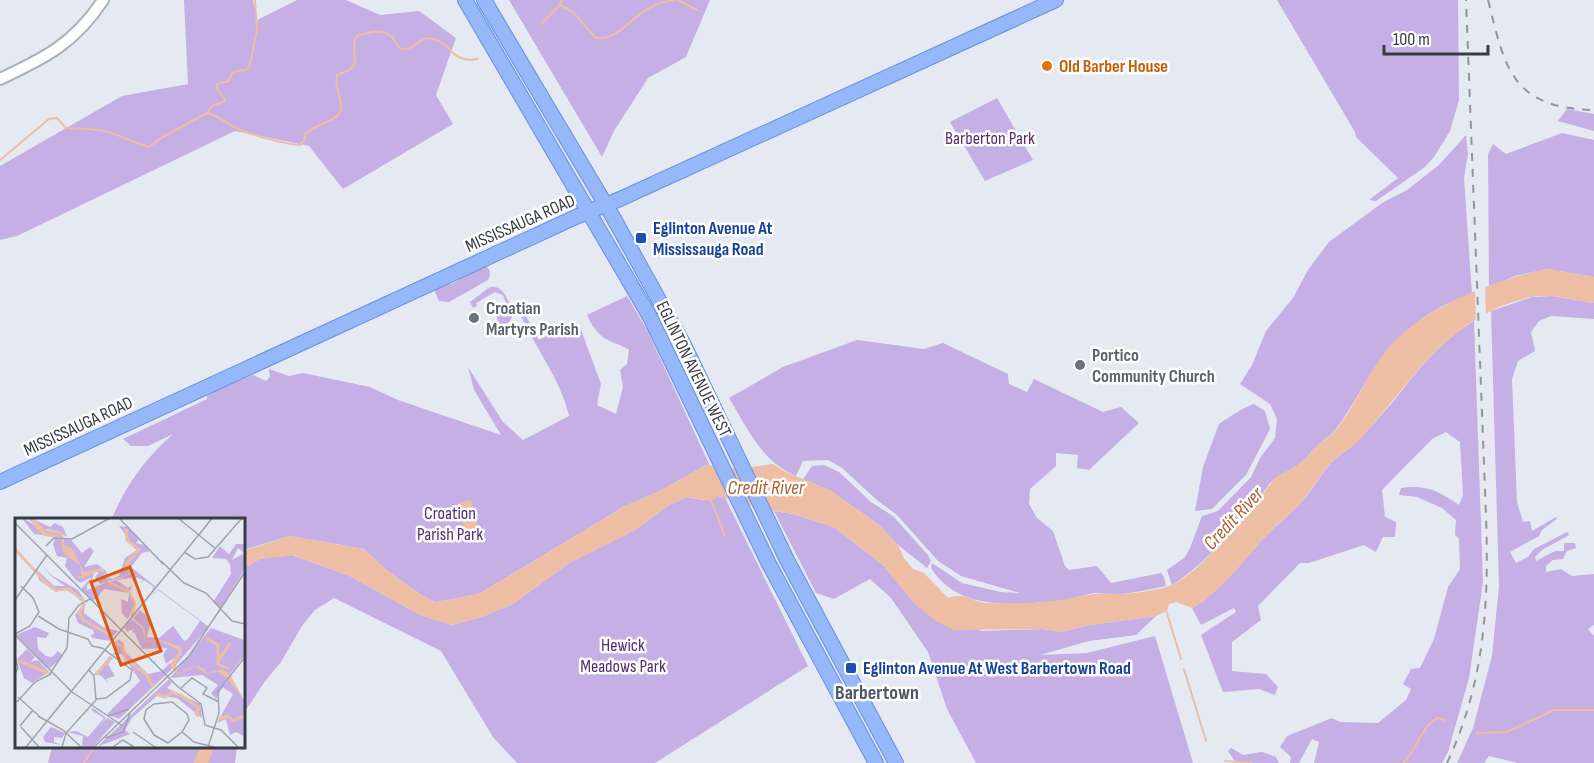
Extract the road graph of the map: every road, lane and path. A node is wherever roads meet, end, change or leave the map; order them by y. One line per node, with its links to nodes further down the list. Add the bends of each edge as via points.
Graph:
1 (103, 0): 5 (street, via 77,33 56,51)
2 (465, 0): 7 (main road, EGLINTON AVENUE WEST)
3 (484, 0): 6 (main road, EGLINTON AVENUE WEST)
4 (1056, 0): 6 (main road, MISSISSAUGA ROAD)
5 (0, 79)
6 (605, 205): 7 (main road, MISSISSAUGA ROAD); 10 (main road, EGLINTON AVENUE WEST, via 686,346 787,560)
7 (590, 211): 8 (main road, MISSISSAUGA ROAD); 9 (main road, EGLINTON AVENUE WEST, via 650,317 769,564)
8 (0, 482)
9 (876, 763)
10 (896, 763)

